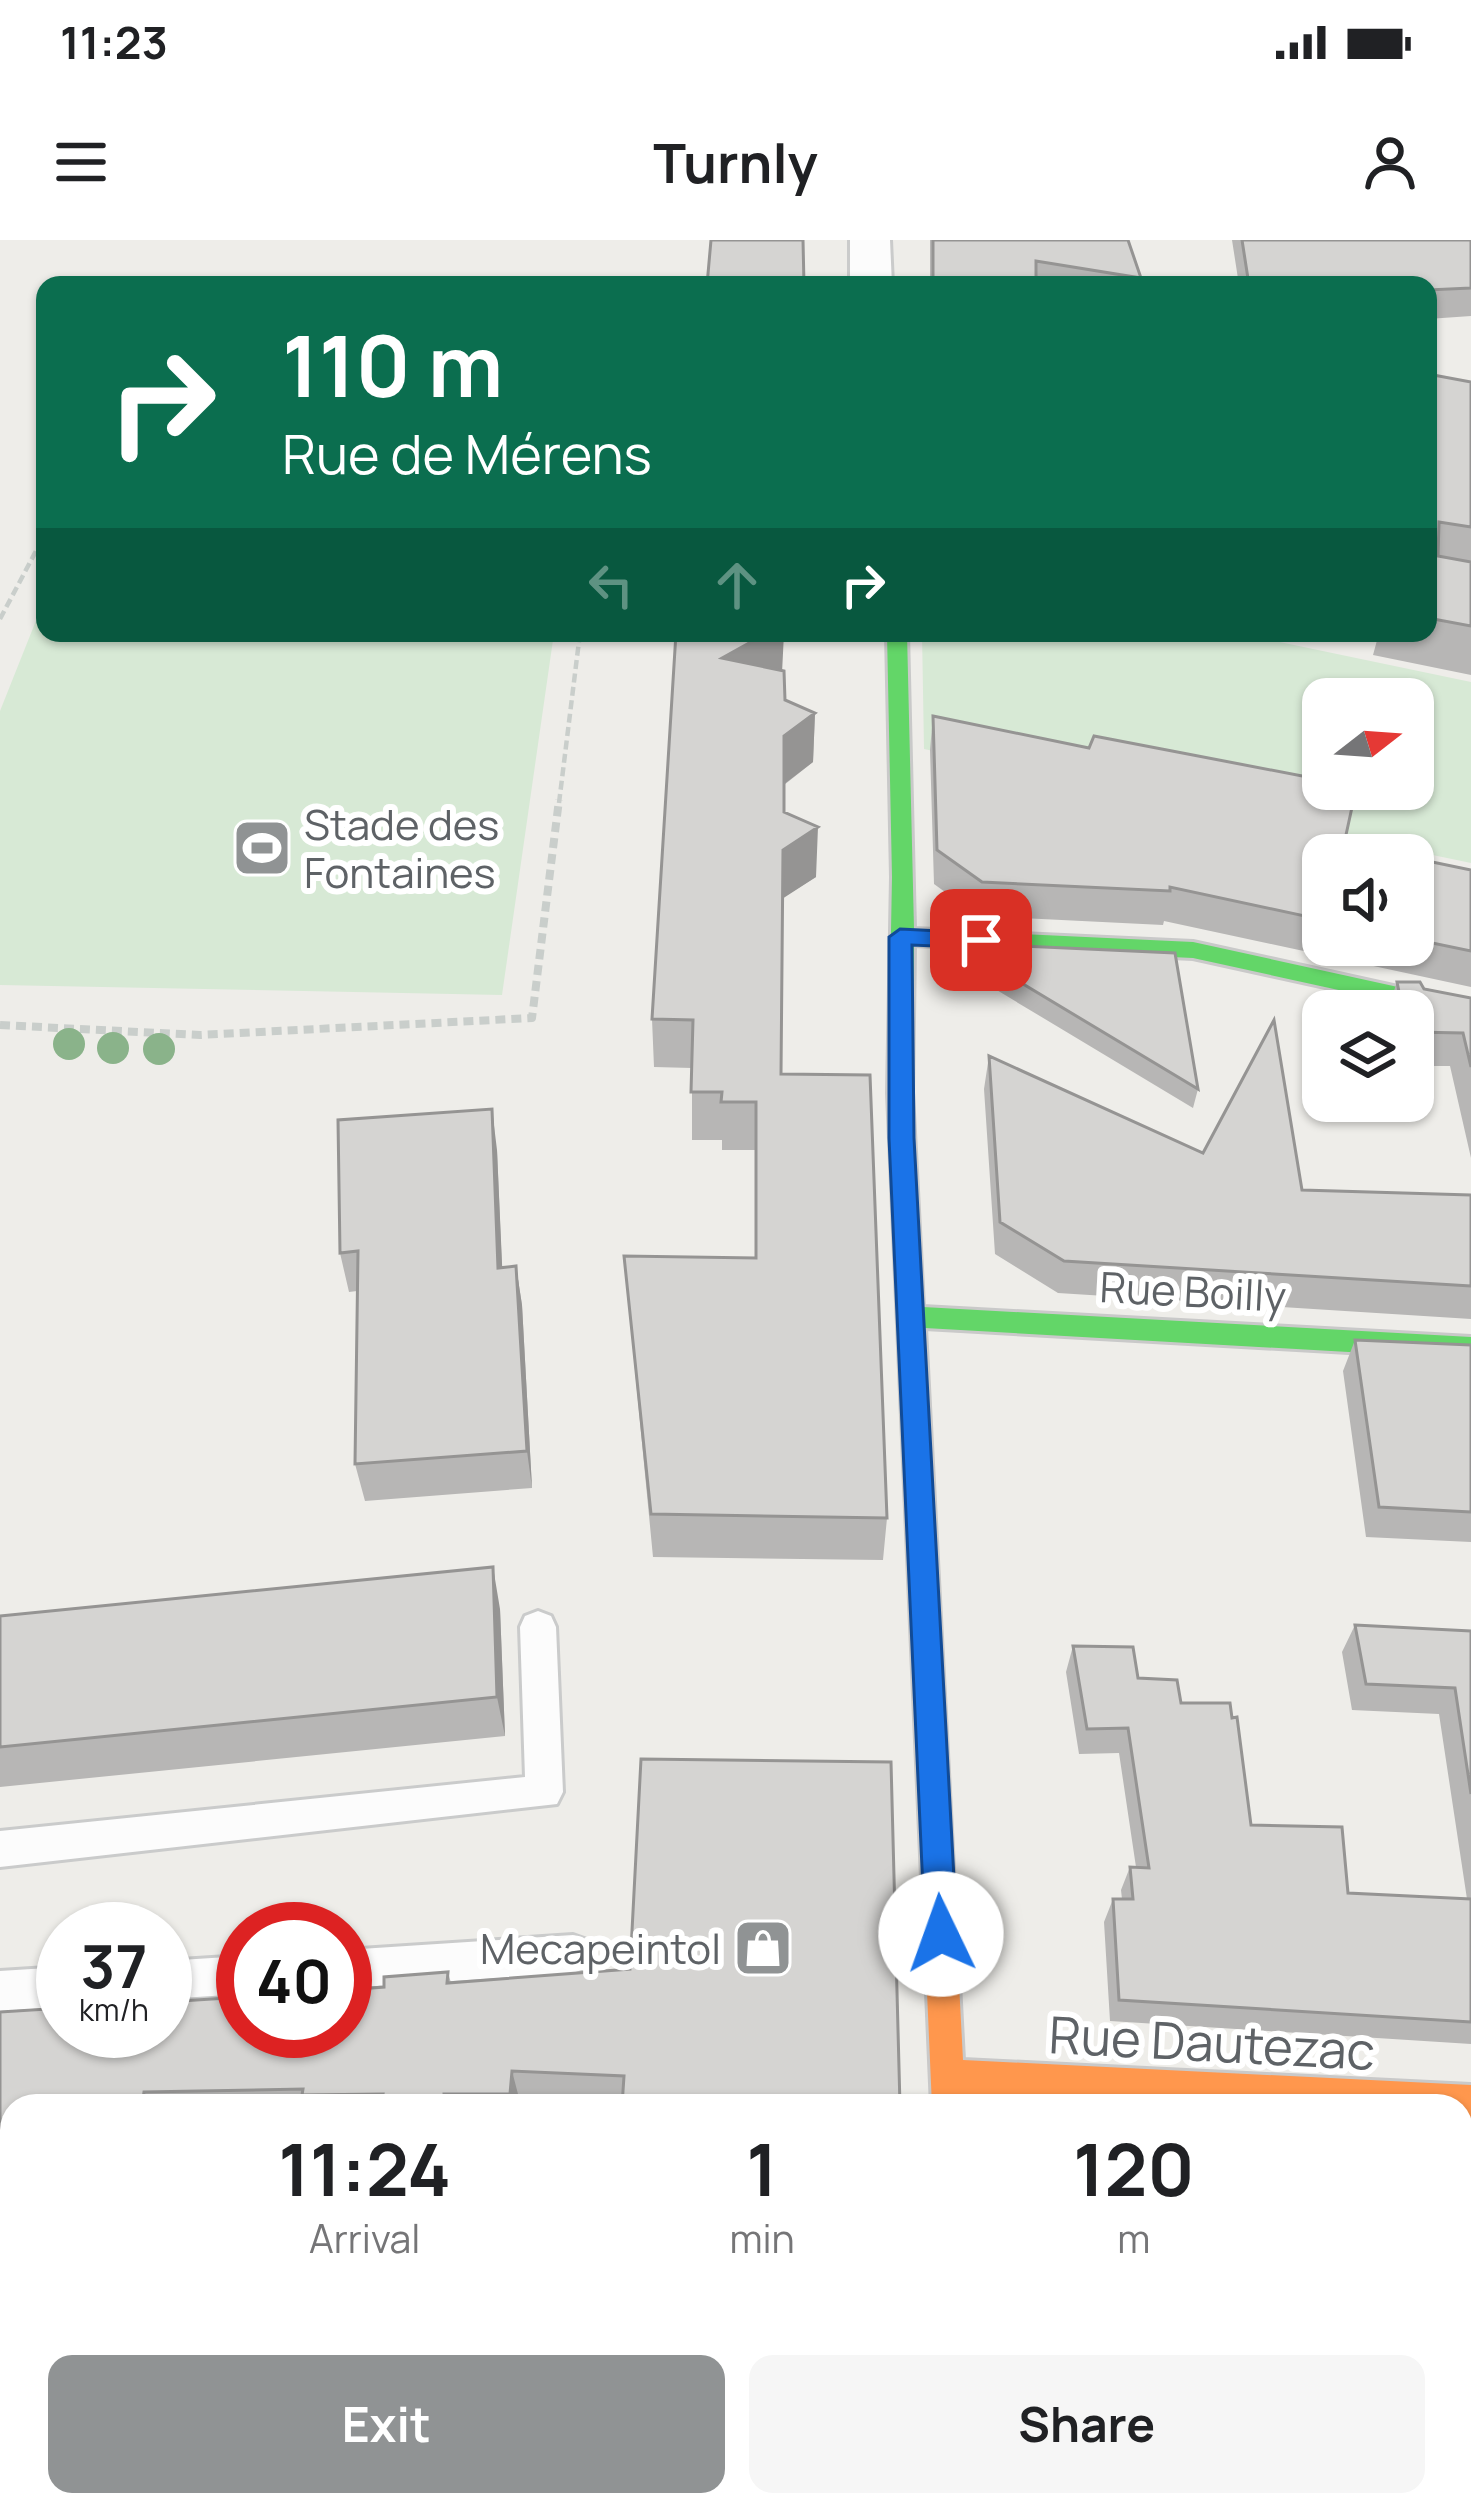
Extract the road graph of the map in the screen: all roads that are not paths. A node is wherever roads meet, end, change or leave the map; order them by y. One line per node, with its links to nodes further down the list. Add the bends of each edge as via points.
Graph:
1 (870, 240): 2 (street)
2 (872, 276)
3 (897, 642): 4 (street)
4 (900, 937): 5 (street, via 1193,950); 6 (street)
5 (1471, 1011)
6 (909, 1317): 7 (street, Rue Boilly); 14 (street)
7 (1471, 1348)
8 (538, 1627): 9 (lane, via 544,1792)
9 (0, 1849)
10 (573, 1954): 11 (lane)
11 (372, 1967)
12 (36, 1989): 13 (lane)
13 (0, 1991)
14 (948, 2076): 15 (street); 16 (street, Rue Dautezac)
15 (949, 2094)
16 (1310, 2094)

